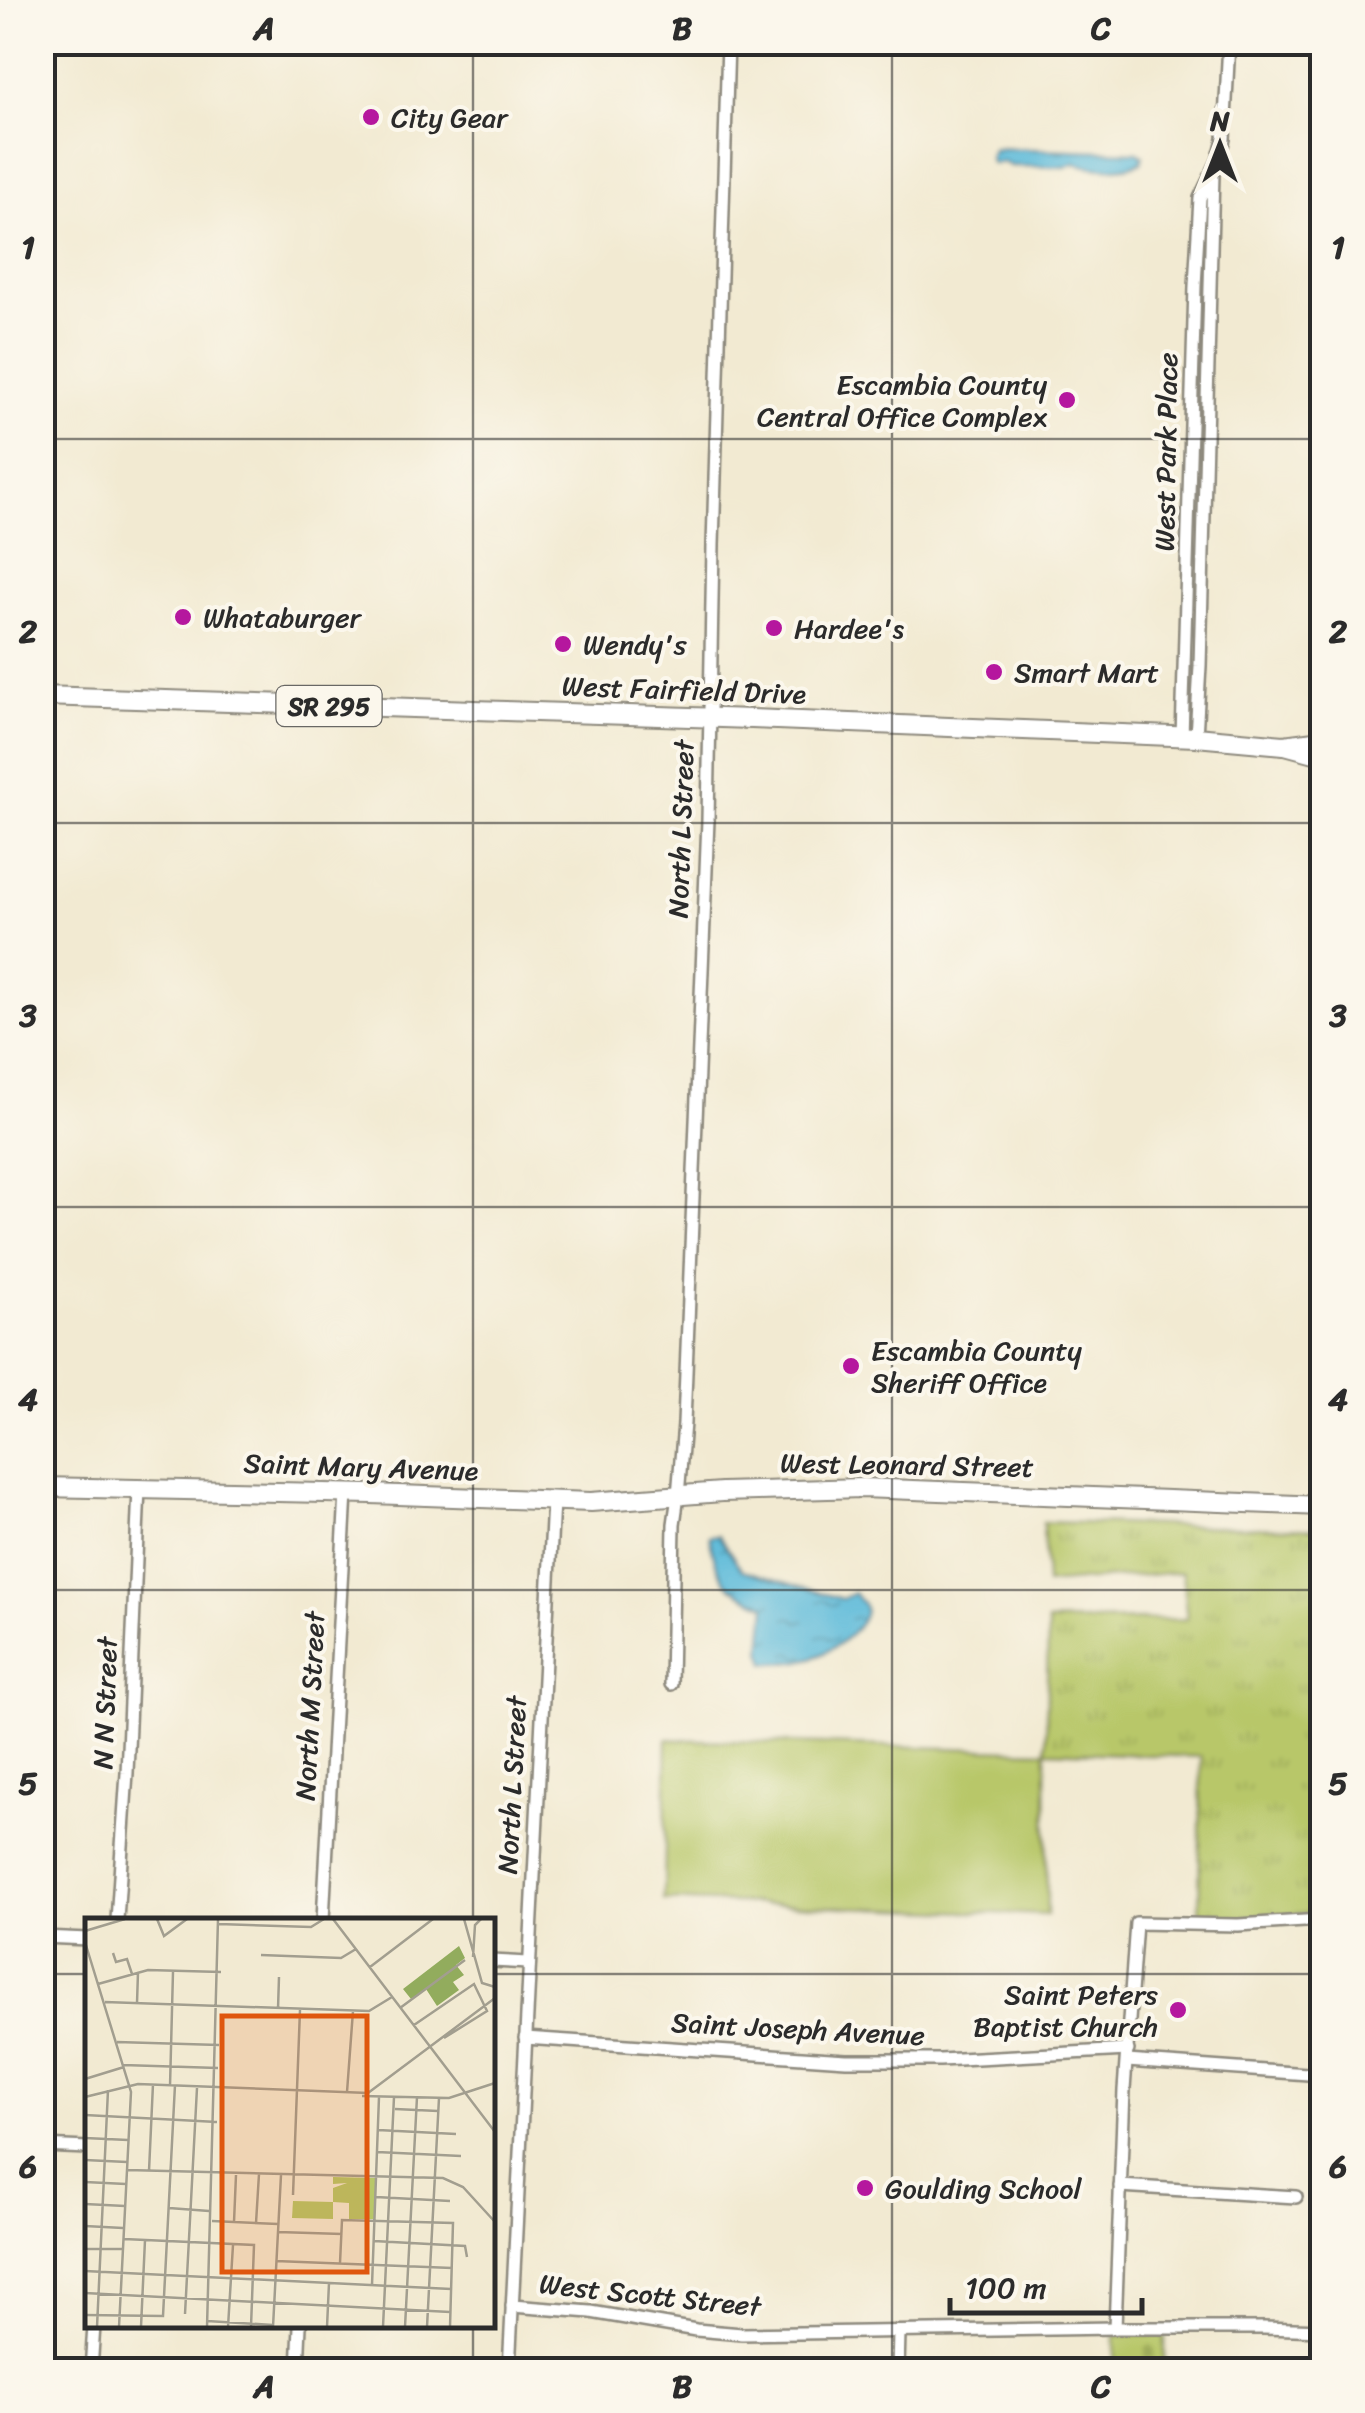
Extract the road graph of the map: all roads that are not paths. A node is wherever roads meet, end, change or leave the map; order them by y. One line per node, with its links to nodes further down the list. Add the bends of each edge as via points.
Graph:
1 (728, 42): 4 (street, North L Street)
2 (1229, 42): 5 (street, West Park Place, via 1224,139 1200,198)
3 (42, 696): 4 (main road, West Fairfield Drive / SR 295)
4 (710, 719): 5 (main road, West Fairfield Drive / SR 295); 12 (street, North L Street)
5 (1189, 737): 7 (main road, West Fairfield Drive / SR 295)
6 (1322, 740): 7 (main road, West Fairfield Drive / SR 295)
7 (1284, 745): 8 (main road)
8 (1322, 755)
9 (42, 1487): 10 (main road, Saint Mary Avenue)
10 (139, 1488): 11 (main road, Saint Mary Avenue); 16 (street, N N Street)
11 (346, 1493): 13 (main road, Saint Mary Avenue); 17 (street, North M Street)
12 (678, 1496): 13 (main road, Saint Mary Avenue); 14 (main road, West Leonard Street, via 862,1488); 15 (street)
13 (553, 1502): 22 (street, North L Street)
14 (1322, 1506)
15 (671, 1684)
16 (117, 1918)
17 (324, 1918)
18 (1322, 1920): 24 (street, via 1136,1923)
19 (42, 1937): 20 (street)
20 (85, 1939)
21 (495, 1961): 22 (street)
22 (528, 1963): 23 (street, North L Street)
23 (525, 2038): 24 (street, Saint Joseph Avenue, via 846,2060); 30 (street, North L Street)
24 (1127, 2055): 25 (street, Saint Joseph Avenue); 28 (street)
25 (1322, 2074)
26 (42, 2146): 27 (street)
27 (85, 2148)
28 (1120, 2186): 29 (street); 33 (street)
29 (1296, 2197)
30 (512, 2306): 35 (street, West Scott Street, via 725,2333); 38 (street, North L Street)
31 (94, 2328): 36 (street)
32 (300, 2328): 37 (street)
33 (1115, 2328): 34 (street, West Scott Street); 35 (street, West Scott Street)
34 (1322, 2330)
35 (899, 2333): 39 (street)
36 (92, 2370)
37 (298, 2370)
38 (509, 2370)
39 (898, 2370)

